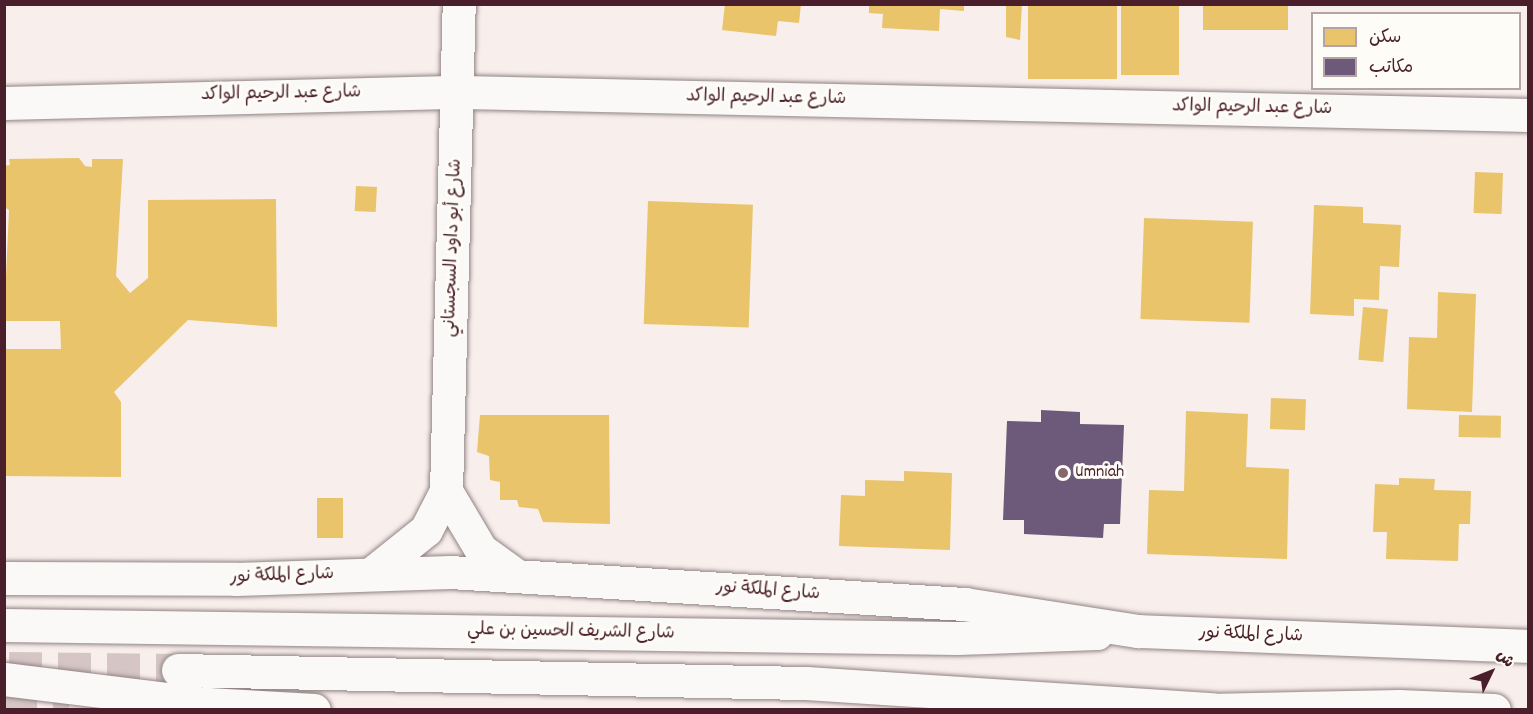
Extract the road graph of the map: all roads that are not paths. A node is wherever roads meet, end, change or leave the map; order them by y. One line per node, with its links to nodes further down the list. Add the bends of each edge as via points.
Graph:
1 (459, 4): 2 (main road, شارع أبو داود السجستاني)
2 (460, 92): 3 (main road, شارع عبد الرحيم الواكد); 4 (main road, شارع عبد الرحيم الواكد); 5 (main road, شارع أبو داود السجستاني)
3 (4, 103)
4 (1528, 115)
5 (446, 491): 6 (main road, via 426,530); 7 (main road, via 481,550)
6 (371, 574): 7 (main road, شارع الملكة نور, via 450,572); 8 (main road, شارع الملكة نور)
7 (517, 576): 11 (main road, شارع الملكة نور, via 965,604)
8 (4, 578)
9 (4, 625): 11 (main road, شارع الشريف الحسين بن علي, via 957,638)
10 (1528, 628): 12 (main road)
11 (1138, 631): 12 (main road, شارع الملكة نور)
12 (1514, 646)
13 (178, 670): 15 (main road, via 806,683)
14 (4, 679): 18 (main road, via 208,704)
15 (1212, 709): 16 (main road); 19 (main road)
16 (1226, 709): 17 (main road)
17 (1300, 709): 20 (main road)
18 (314, 710)
19 (1208, 710)
20 (1494, 710)

